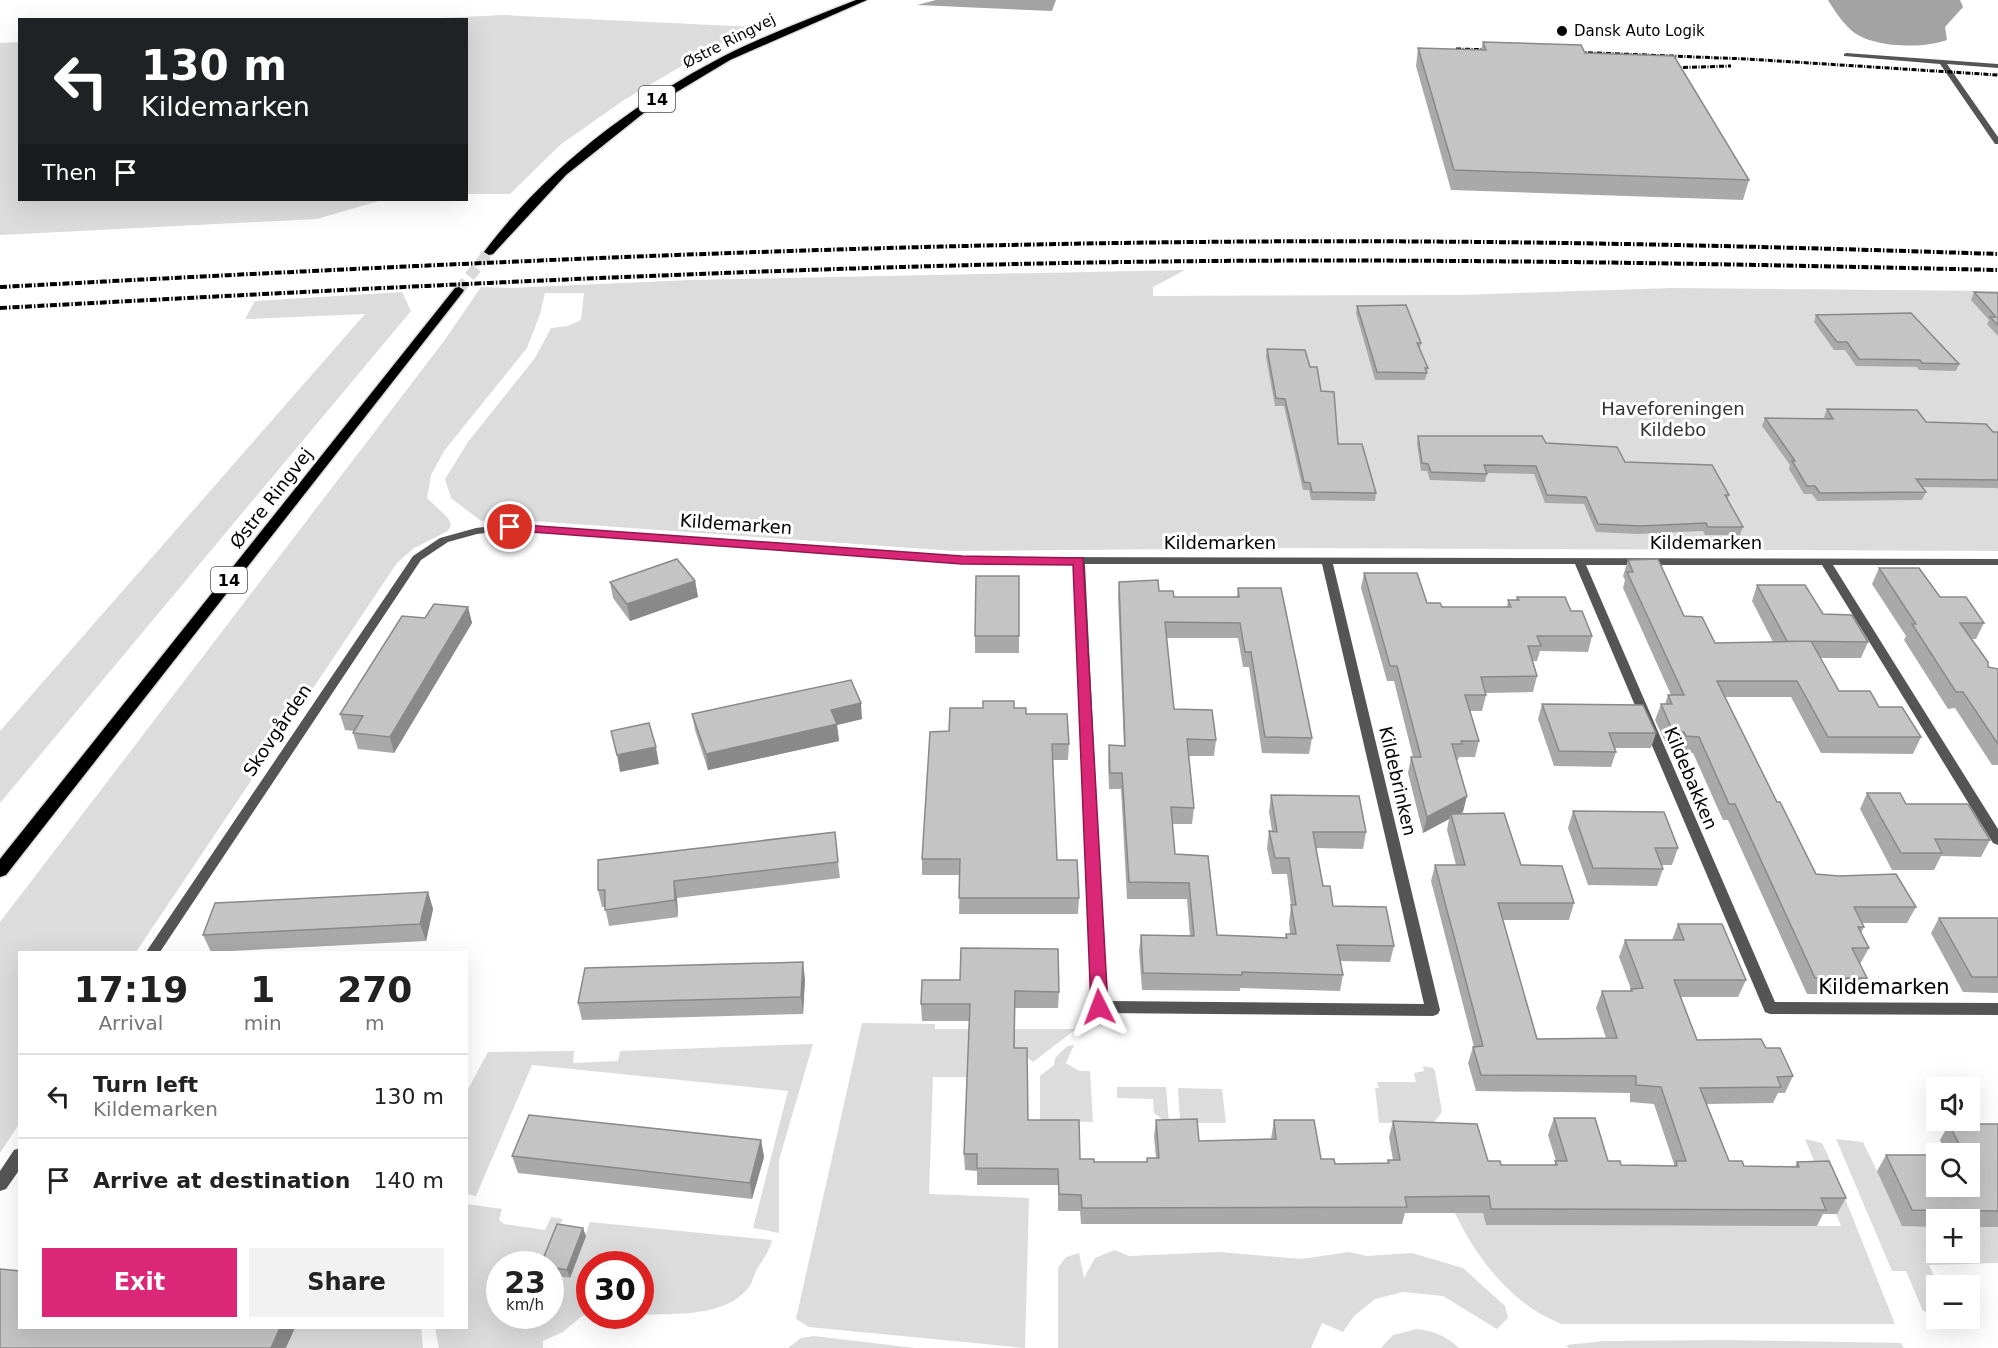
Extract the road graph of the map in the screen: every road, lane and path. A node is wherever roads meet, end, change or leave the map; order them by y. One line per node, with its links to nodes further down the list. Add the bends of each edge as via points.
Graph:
1 (863, 0): 6 (main road, Østre Ringvej / 14, via 761,42 645,106 589,147 537,196)
2 (1846, 55): 3 (street)
3 (1943, 63): 4 (street); 5 (street)
4 (1998, 66)
5 (1998, 142)
6 (489, 252)
7 (459, 290): 15 (main road, Østre Ringvej / 14)
8 (444, 540): 9 (street, Kildemarken, via 510,527 962,560); 16 (street, Skovgården, via 417,558 394,590)
9 (1079, 561): 10 (street, Kildemarken); 10 (street, Kildebrinken, via 1099,1007 1433,1010)
10 (1327, 561): 11 (street, Kildemarken)
11 (1579, 562): 12 (street, Kildemarken); 17 (street, Kildebakken)
12 (1826, 562): 13 (street, Kildemarken); 14 (street)
13 (1998, 562)
14 (1998, 840)
15 (0, 870)
16 (154, 951)
17 (1770, 1008): 18 (street, Kildemarken)
18 (1998, 1009)
19 (18, 1158): 20 (street)
20 (0, 1184)

